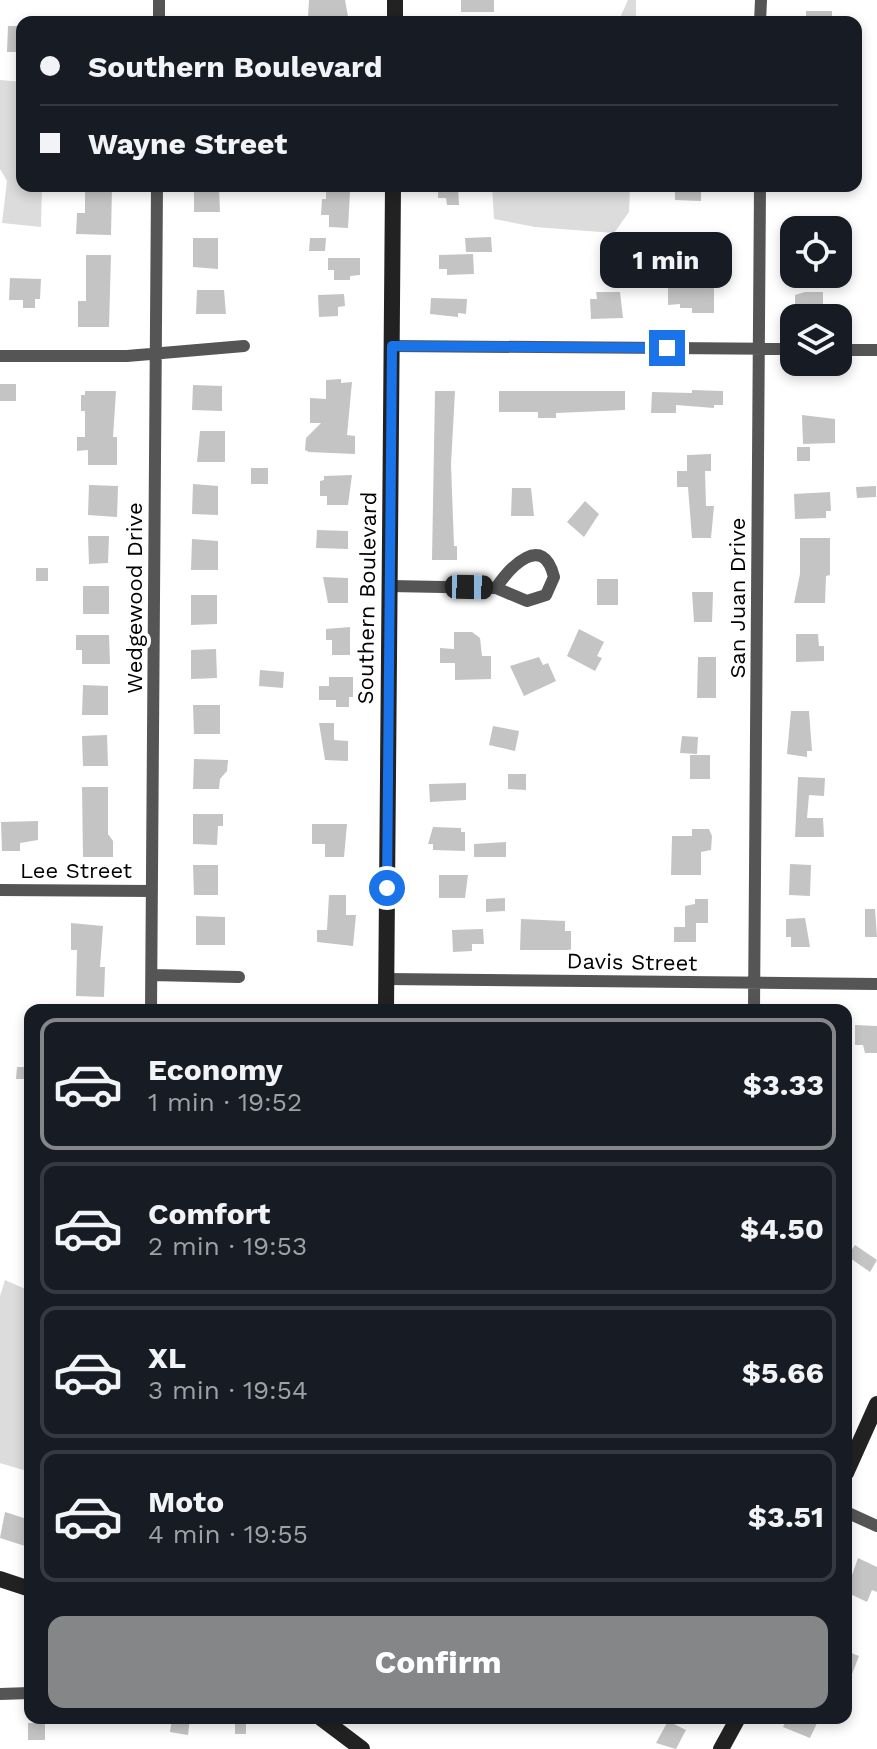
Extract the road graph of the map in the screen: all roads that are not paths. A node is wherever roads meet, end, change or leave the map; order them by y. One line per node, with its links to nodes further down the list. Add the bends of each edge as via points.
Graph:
1 (157, 192): 10 (street, Wedgewood Drive)
2 (393, 192): 5 (street, Southern Boulevard)
3 (760, 192): 6 (street, San Juan Drive)
4 (244, 346): 10 (street)
5 (392, 346): 6 (street); 12 (street, Southern Boulevard)
6 (759, 349): 7 (street); 19 (street, San Juan Drive)
7 (780, 349)
8 (852, 350): 9 (street)
9 (877, 350)
10 (156, 351): 11 (street, via 127,356); 15 (street, Wedgewood Drive)
11 (0, 356)
12 (390, 586): 13 (street); 18 (street, Southern Boulevard)
13 (496, 588): 13 (street, via 526,556 546,560 552,567 554,577 546,595 527,601)
14 (0, 890): 15 (street, Lee Street)
15 (152, 891): 16 (street, Wedgewood Drive)
16 (152, 975): 17 (street); 21 (street, Wedgewood Drive)
17 (239, 977)
18 (386, 979): 19 (street, Davis Street); 22 (street, Southern Boulevard)
19 (754, 983): 20 (street, Davis Street); 23 (street, San Juan Drive)
20 (877, 984)
21 (151, 1004)
22 (386, 1004)
23 (754, 1004)
24 (877, 1404): 25 (street)
25 (852, 1442)
26 (852, 1515): 27 (street)
27 (877, 1526)
28 (0, 1579): 29 (street)
29 (24, 1587)
30 (24, 1693): 31 (street)
31 (0, 1694)
32 (329, 1724): 34 (street)
33 (735, 1724): 35 (street)
34 (362, 1749)
35 (721, 1749)

